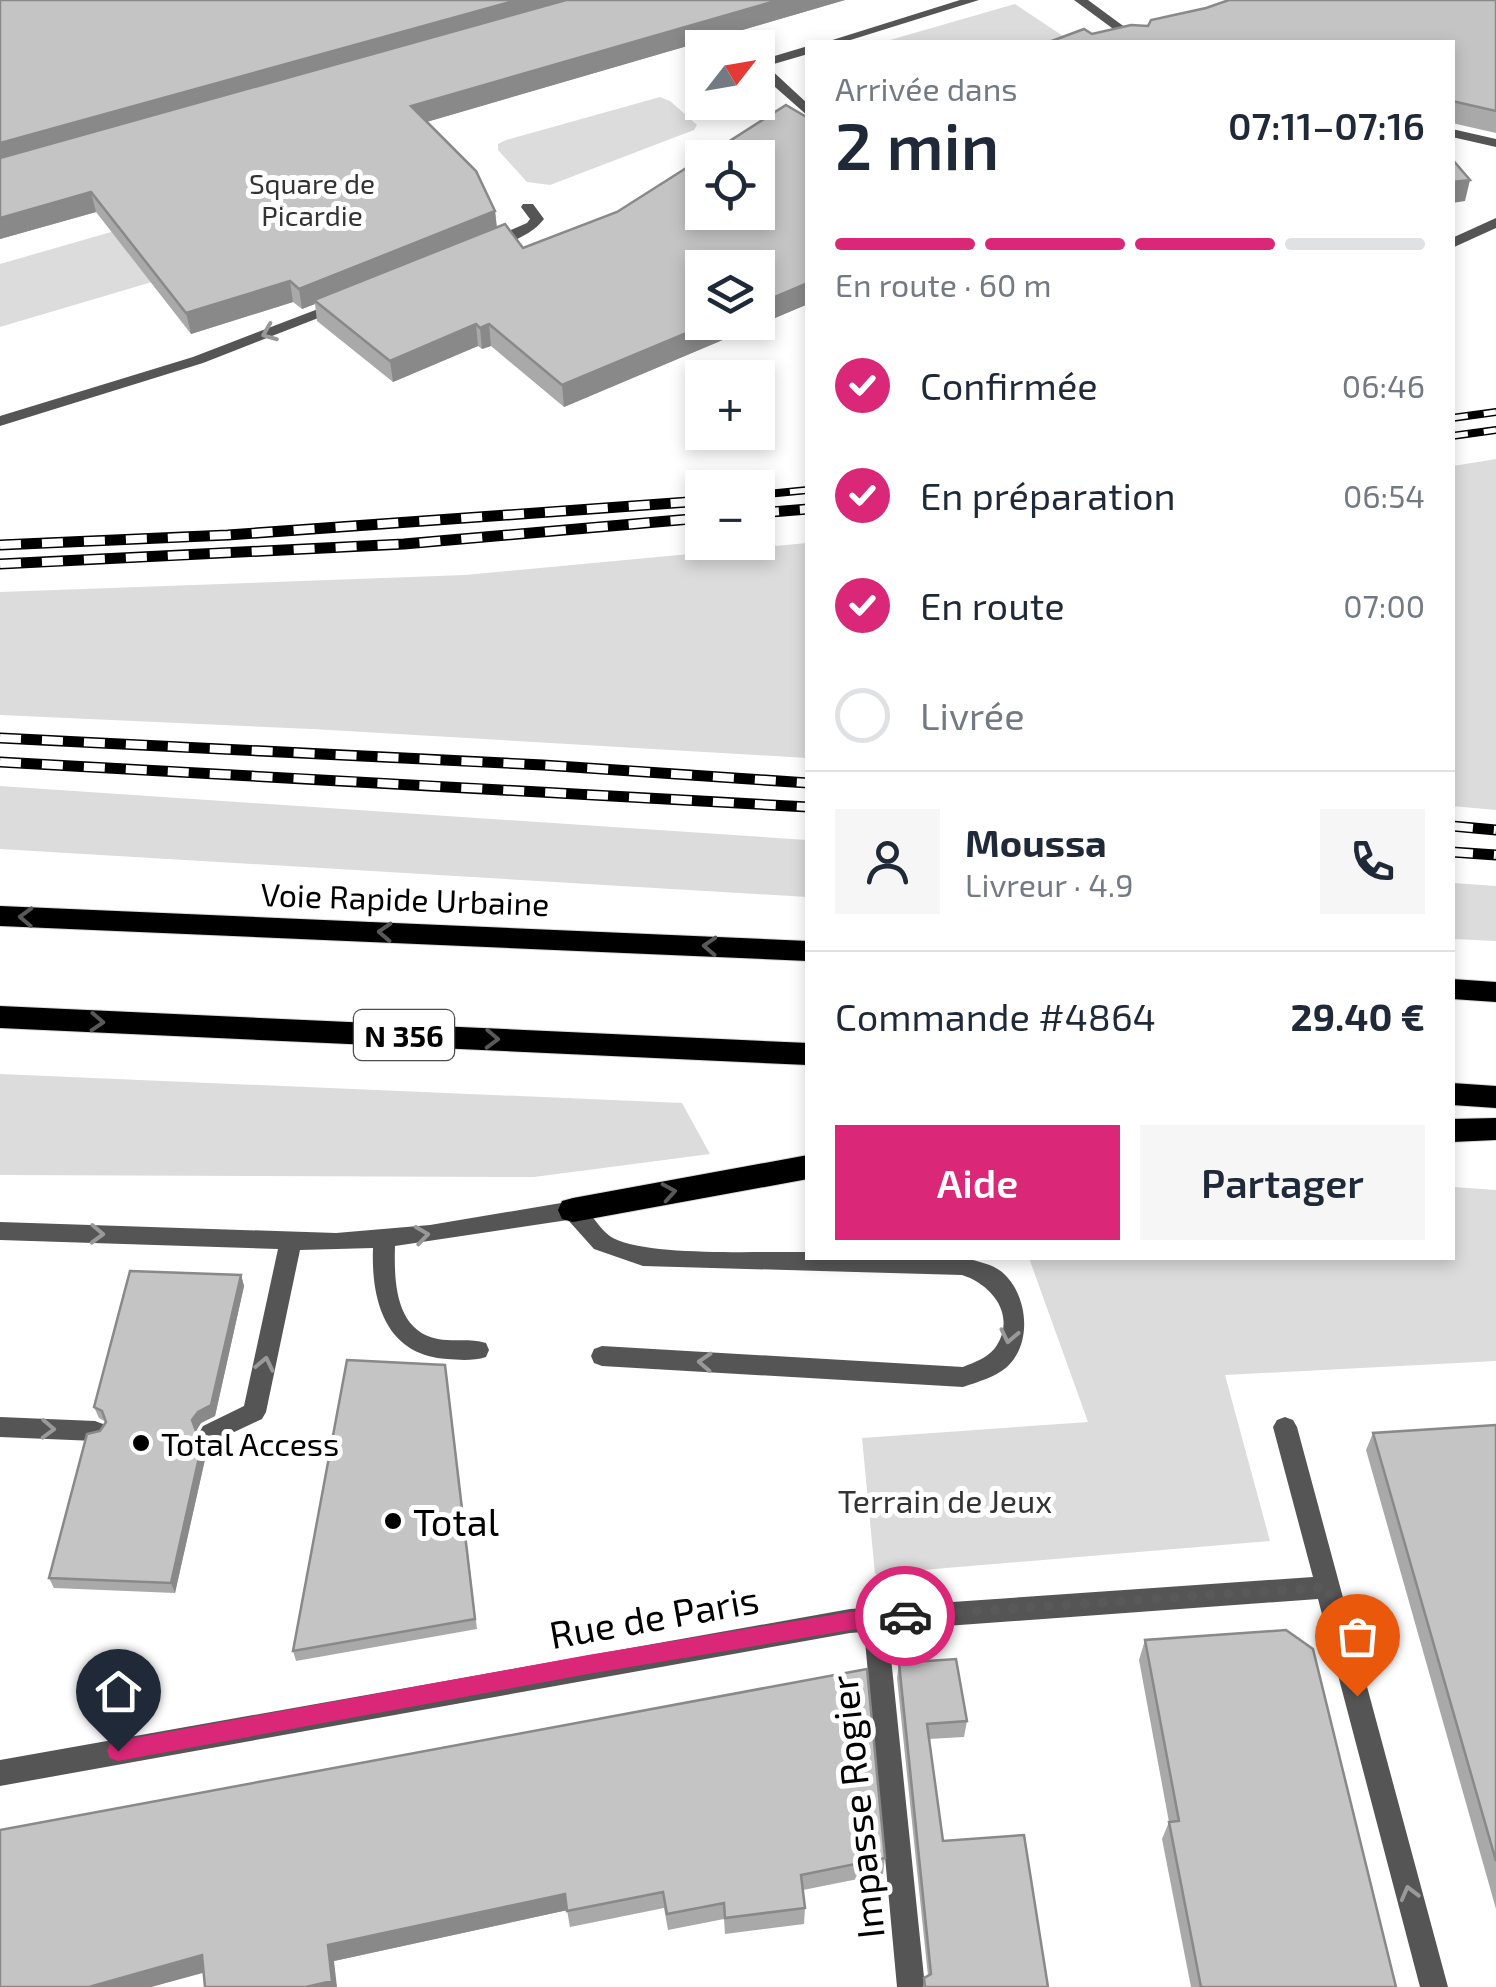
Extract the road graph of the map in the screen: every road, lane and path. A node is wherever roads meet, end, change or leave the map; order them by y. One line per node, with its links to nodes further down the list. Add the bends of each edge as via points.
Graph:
1 (974, 0): 3 (street)
2 (1080, 0): 4 (street)
3 (839, 40)
4 (1136, 40)
5 (805, 51): 6 (street)
6 (775, 60)
7 (775, 81): 8 (street)
8 (805, 109)
9 (1455, 134): 10 (street)
10 (1496, 143)
11 (528, 207): 14 (street, via 537,219 532,226)
12 (1496, 222): 13 (street)
13 (1455, 242)
14 (481, 248)
15 (362, 296): 16 (street, one-way to 16, via 198,360)
16 (0, 420)
17 (0, 916): 18 (highway, Voie Rapide Urbaine, one-way to 17)
18 (805, 951)
19 (1455, 989): 20 (highway)
20 (1496, 992)
21 (0, 1017): 22 (highway, N 356, one-way to 22)
22 (805, 1054)
23 (1455, 1094): 24 (highway)
24 (1496, 1097)
25 (1496, 1129): 26 (highway)
26 (1455, 1131)
27 (805, 1167): 28 (highway, one-way to 27)
28 (573, 1210): 31 (street, one-way to 28); 33 (street, one-way to 33, via 602,1243 642,1257 962,1266 992,1277 1010,1302 1014,1328 1006,1352 963,1376)
29 (0, 1232): 30 (street, one-way to 30)
30 (291, 1240): 31 (street); 37 (street, one-way to 30, via 254,1412)
31 (384, 1240): 32 (street, via 390,1312 405,1333 429,1347)
32 (478, 1350)
33 (602, 1356)
34 (1285, 1426): 38 (street)
35 (0, 1427): 36 (street, one-way to 36)
36 (96, 1430)
37 (211, 1432)
38 (1328, 1587): 39 (street, Rue de Paris); 42 (street, one-way to 38)
39 (876, 1619): 40 (street, Rue de Paris); 41 (street, Impasse Rogier)
40 (0, 1773)
41 (911, 1987)
42 (1434, 1987)

